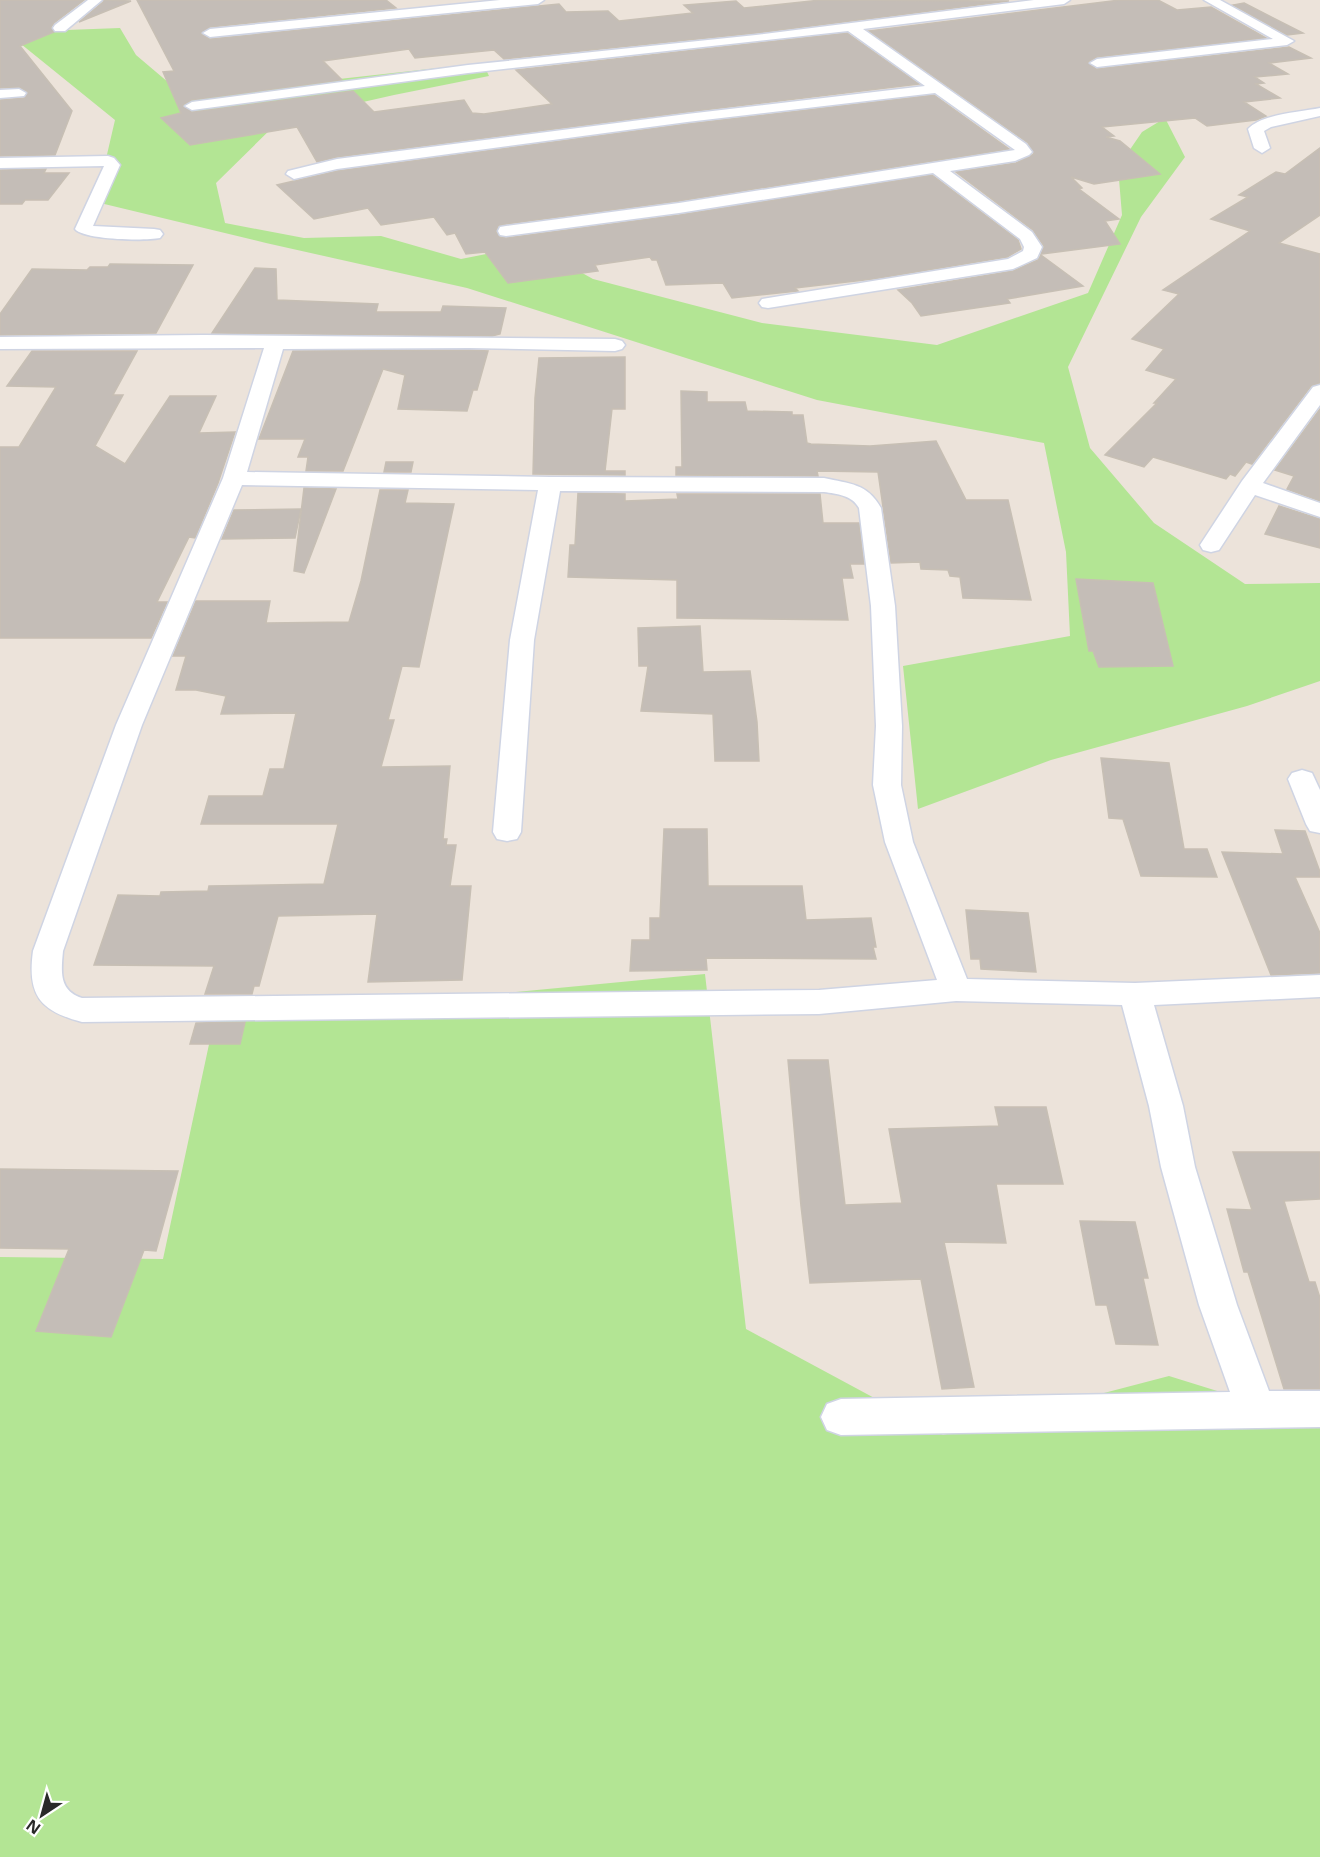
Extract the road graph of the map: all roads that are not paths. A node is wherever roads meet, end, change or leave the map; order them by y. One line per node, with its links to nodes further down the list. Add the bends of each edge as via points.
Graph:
1 (96, 0): 7 (street)
2 (538, 0): 8 (street)
3 (1064, 0): 5 (street)
4 (1215, 0): 9 (street, via 1287,41)
5 (1011, 3): 6 (street)
6 (849, 26): 10 (street); 13 (street, via 468,69)
7 (60, 28)
8 (210, 33)
9 (1097, 63)
10 (936, 89): 17 (street, via 1024,150 1015,156); 18 (street, via 337,164)
11 (19, 93): 12 (street)
12 (0, 94)
13 (192, 106)
14 (1320, 112): 15 (street, via 1266,123 1256,129)
15 (1262, 148)
16 (0, 163): 20 (street, via 111,162 83,229)
17 (936, 168): 19 (street); 21 (street, via 1026,236 1033,247 1031,254 1013,264)
18 (294, 174)
19 (506, 231)
20 (154, 234)
21 (768, 303)
22 (0, 343): 23 (street, via 204,340)
23 (275, 343): 24 (street); 26 (street)
24 (615, 345)
25 (1320, 391): 28 (street)
26 (234, 478): 27 (street); 35 (street, via 129,724 48,951 45,980 59,1002 82,1010 819,1002)
27 (550, 484): 33 (street, via 522,640); 35 (street, via 815,484 846,489 865,499 870,508 883,606 889,726 887,785 899,842)
28 (1250, 486): 29 (street); 30 (street)
29 (1320, 510)
30 (1211, 545)
31 (1302, 779): 32 (street)
32 (1320, 824)
33 (507, 832)
34 (1320, 986): 36 (street)
35 (956, 990): 36 (street)
36 (1135, 994): 37 (street, via 1166,1106 1178,1167 1218,1305)
37 (1256, 1409): 38 (street); 39 (street)
38 (1320, 1409)
39 (841, 1417)

